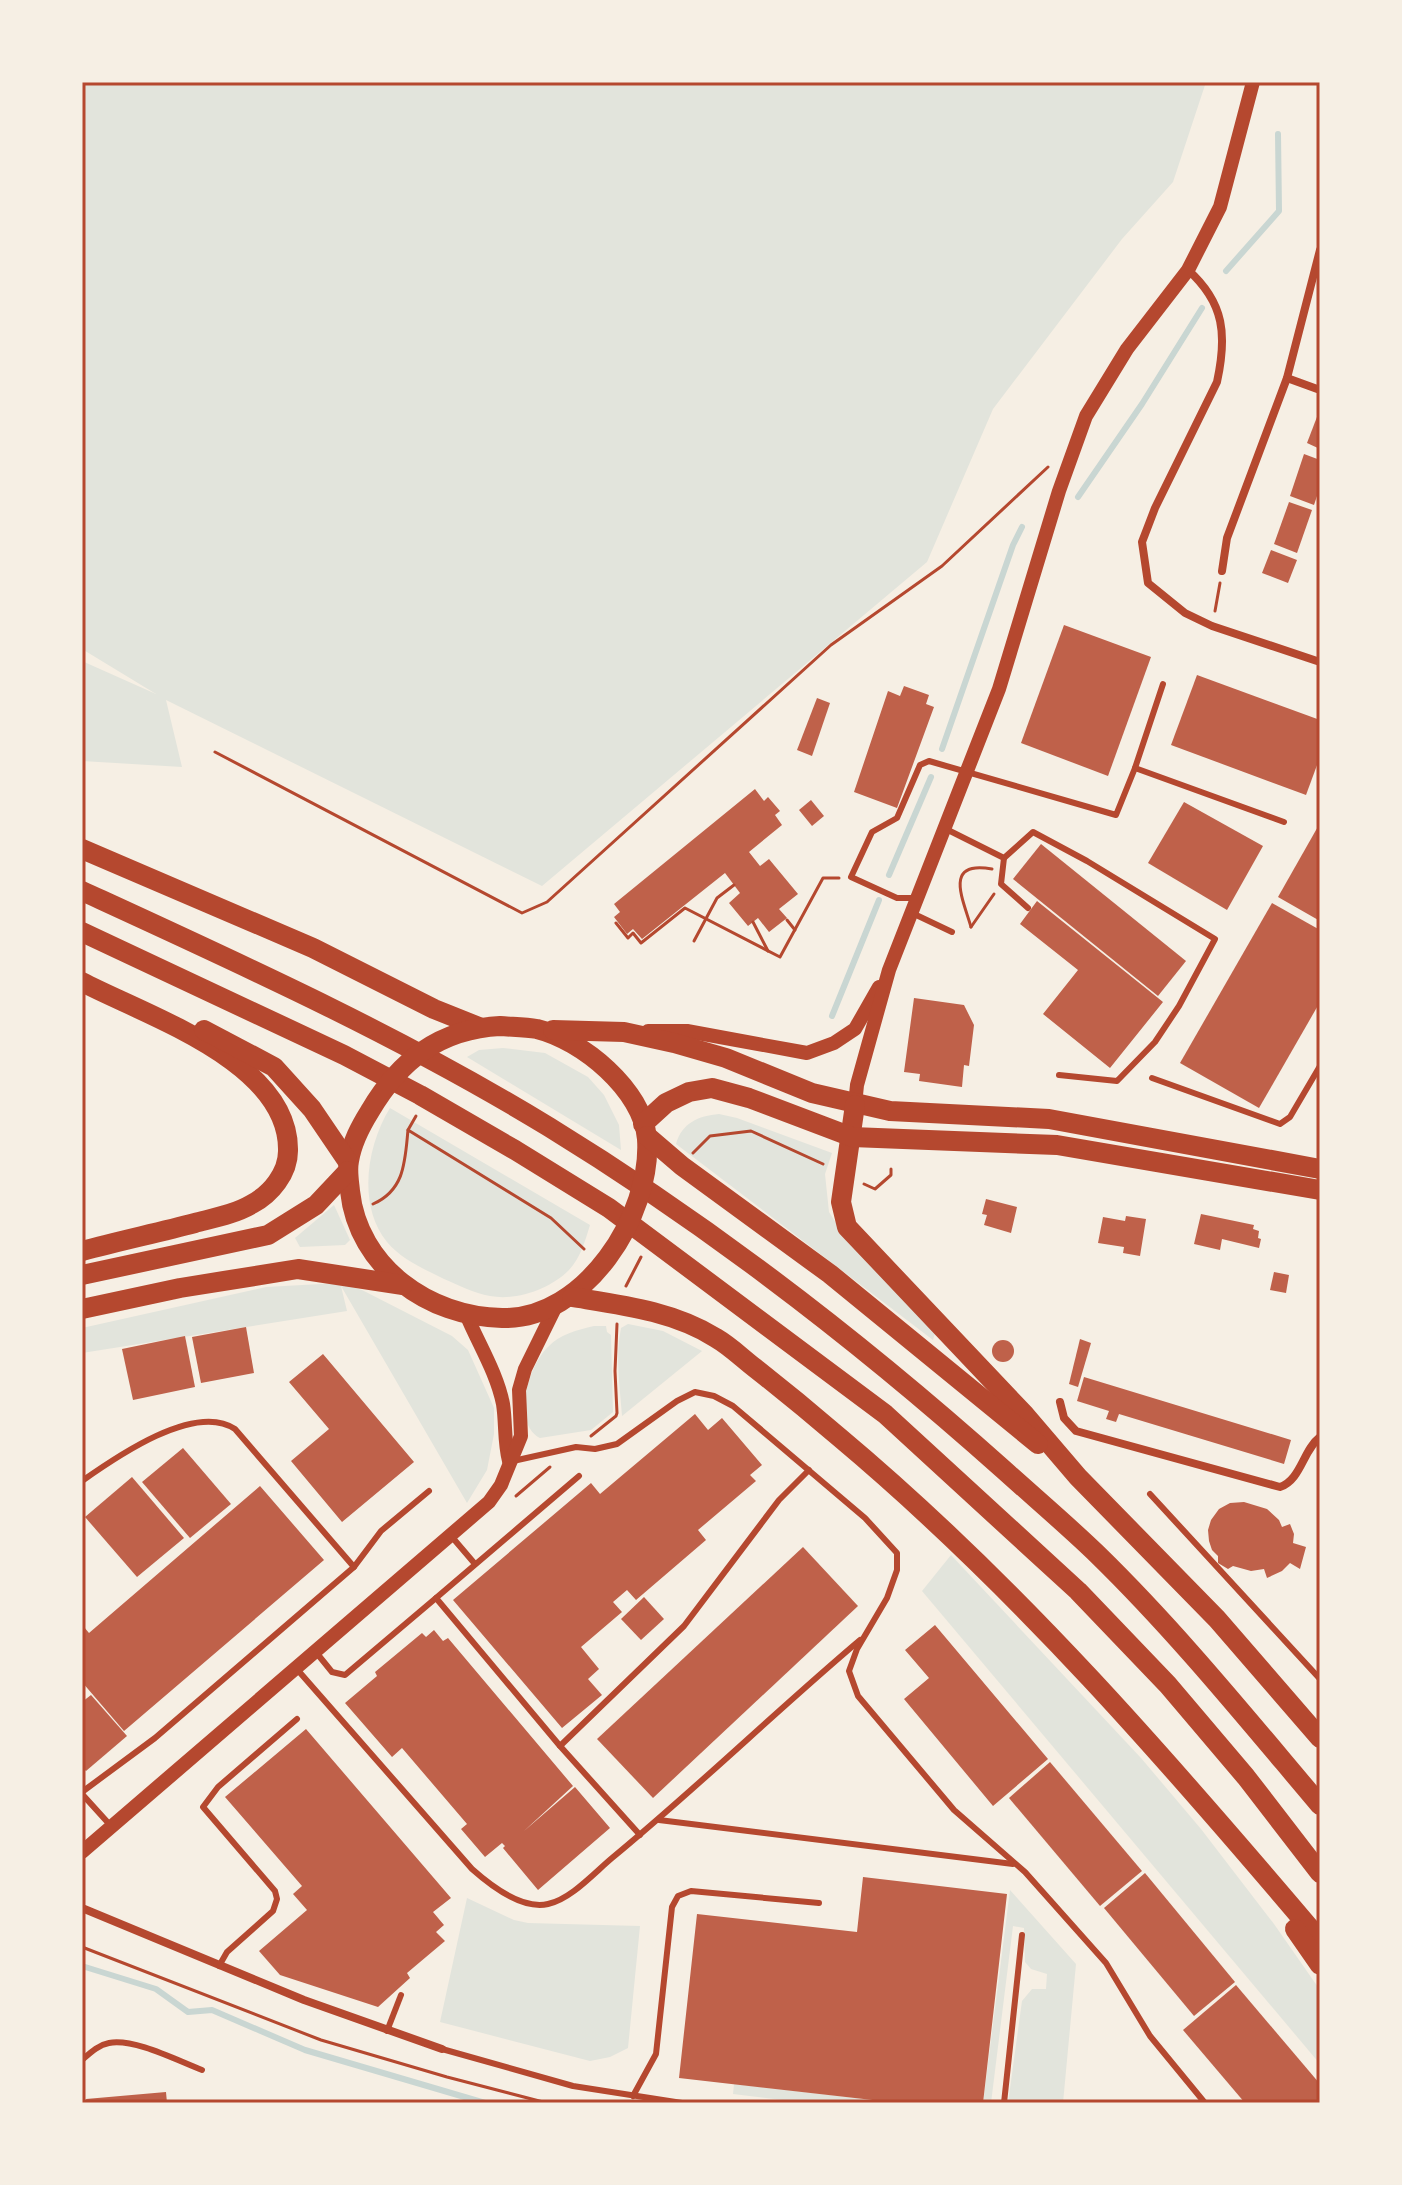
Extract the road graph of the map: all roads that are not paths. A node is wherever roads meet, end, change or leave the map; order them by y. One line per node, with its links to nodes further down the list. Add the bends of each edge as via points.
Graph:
1 (1253, 82): 3 (street, via 1220,207)
2 (1320, 250): 4 (street)
3 (1188, 270): 7 (street, via 1204,284 1222,322 1221,365 1142,542 1148,583 1185,613 1212,626); 10 (street, via 1127,349 1086,416 999,689)
4 (1287, 378): 5 (street); 6 (street, via 1227,538)
5 (1320, 390)
6 (1222, 571)
7 (1320, 662)
8 (1163, 684): 9 (lane)
9 (1135, 768): 10 (lane, via 1116,815); 11 (lane)
10 (967, 772): 12 (street); 16 (lane, via 929,761 920,765 897,818 872,832 851,877 897,898)
11 (1284, 822)
12 (944, 828): 14 (lane); 16 (street)
13 (82, 849): 23 (highway, via 313,948)
14 (1004, 858): 17 (lane, via 1001,884); 27 (lane, via 1033,832 1215,939 1155,1042 1117,1081)
15 (82, 891): 62 (highway, via 371,1027 548,1126 811,1306 919,1394 1097,1554 1195,1657)
16 (918, 898): 18 (street)
17 (1028, 908)
18 (911, 913): 20 (lane); 21 (street)
19 (82, 932): 69 (highway, via 344,1055 515,1150 609,1208 885,1414 1078,1591 1168,1685)
20 (952, 932)
21 (889, 970): 25 (street, via 855,1029 807,1053 687,1031); 29 (street)
22 (82, 979): 32 (highway, via 223,1039 274,1067 312,1109); 35 (highway, via 240,1066 281,1112 289,1148 283,1174 252,1205)
23 (479, 1027): 24 (highway); 32 (highway, via 433,1044 398,1071 355,1135)
24 (537, 1029): 25 (highway); 30 (highway, via 580,1046 607,1068)
25 (624, 1032): 29 (highway, via 726,1058)
26 (1320, 1066): 28 (lane, via 1290,1117 1280,1124)
27 (1059, 1075)
28 (1152, 1078)
29 (855, 1105): 31 (highway); 33 (highway, via 948,1116 1049,1119)
30 (645, 1130): 31 (highway, via 666,1103 712,1088); 38 (highway, via 643,1183 635,1208 609,1256); 46 (highway, via 682,1166 830,1274)
31 (852, 1137): 34 (highway, via 1057,1145); 46 (highway, via 841,1202 847,1227)
32 (348, 1166): 36 (highway, via 316,1205 268,1235); 37 (highway, via 355,1220 372,1253)
33 (1320, 1169)
34 (1320, 1190)
35 (82, 1251)
36 (82, 1275)
37 (403, 1285): 39 (highway, via 298,1269); 40 (highway, via 430,1303)
38 (564, 1301): 40 (highway, via 539,1314 504,1319); 43 (street, via 525,1369 519,1390 521,1436); 66 (highway, via 629,1306 673,1317 716,1338 790,1396 974,1558 1092,1679)
39 (82, 1309)
40 (466, 1314): 43 (street, via 500,1391)
41 (1060, 1402): 42 (street, via 1064,1418 1076,1431 1280,1487 1291,1481)
42 (1320, 1437)
43 (509, 1461): 44 (lane, via 617,1444 685,1396 704,1393 750,1418); 50 (street, via 497,1493)
44 (809, 1470): 54 (lane, via 897,1553 893,1583); 60 (lane, via 779,1500 684,1626)
45 (579, 1476): 51 (lane)
46 (1078, 1477): 59 (highway, via 1217,1619)
47 (82, 1481): 52 (lane, via 165,1433 194,1422 219,1421 235,1429)
48 (429, 1491): 52 (lane, via 381,1531)
49 (1150, 1494): 57 (lane)
50 (450, 1535): 51 (lane); 55 (street)
51 (475, 1564): 53 (lane)
52 (354, 1567): 61 (lane, via 155,1738)
53 (436, 1598): 55 (lane, via 345,1675 332,1672); 60 (lane)
54 (867, 1634): 63 (lane); 68 (lane, via 849,1671 858,1696 954,1810)
55 (315, 1651): 56 (street)
56 (295, 1667): 64 (street); 65 (lane, via 472,1869 522,1901 546,1905 559,1900)
57 (1320, 1679)
58 (297, 1719): 75 (lane, via 218,1787 203,1807 277,1899 273,1911 227,1952)
59 (1320, 1738)
60 (560, 1746): 65 (lane)
61 (82, 1793): 64 (lane)
62 (1320, 1805)
63 (658, 1820): 65 (lane); 68 (lane)
64 (111, 1826): 67 (street)
65 (640, 1835)
66 (1232, 1836): 73 (highway); 74 (highway)
67 (82, 1852)
68 (1016, 1865): 84 (lane, via 1106,1963 1150,2036)
69 (1320, 1873)
70 (819, 1903): 81 (lane, via 691,1891 678,1896 672,1907 656,2054)
71 (82, 1908): 75 (street)
72 (1022, 1935): 83 (lane)
73 (1320, 1940)
74 (1320, 1965)
75 (219, 1966): 77 (street)
76 (401, 1995): 77 (lane)
77 (387, 2031): 78 (street)
78 (442, 2049): 81 (lane, via 573,2086)
79 (82, 2060): 80 (lane, via 102,2045 119,2042)
80 (202, 2070)
81 (633, 2096): 82 (lane)
82 (682, 2103)
83 (1004, 2103)
84 (1205, 2103)

